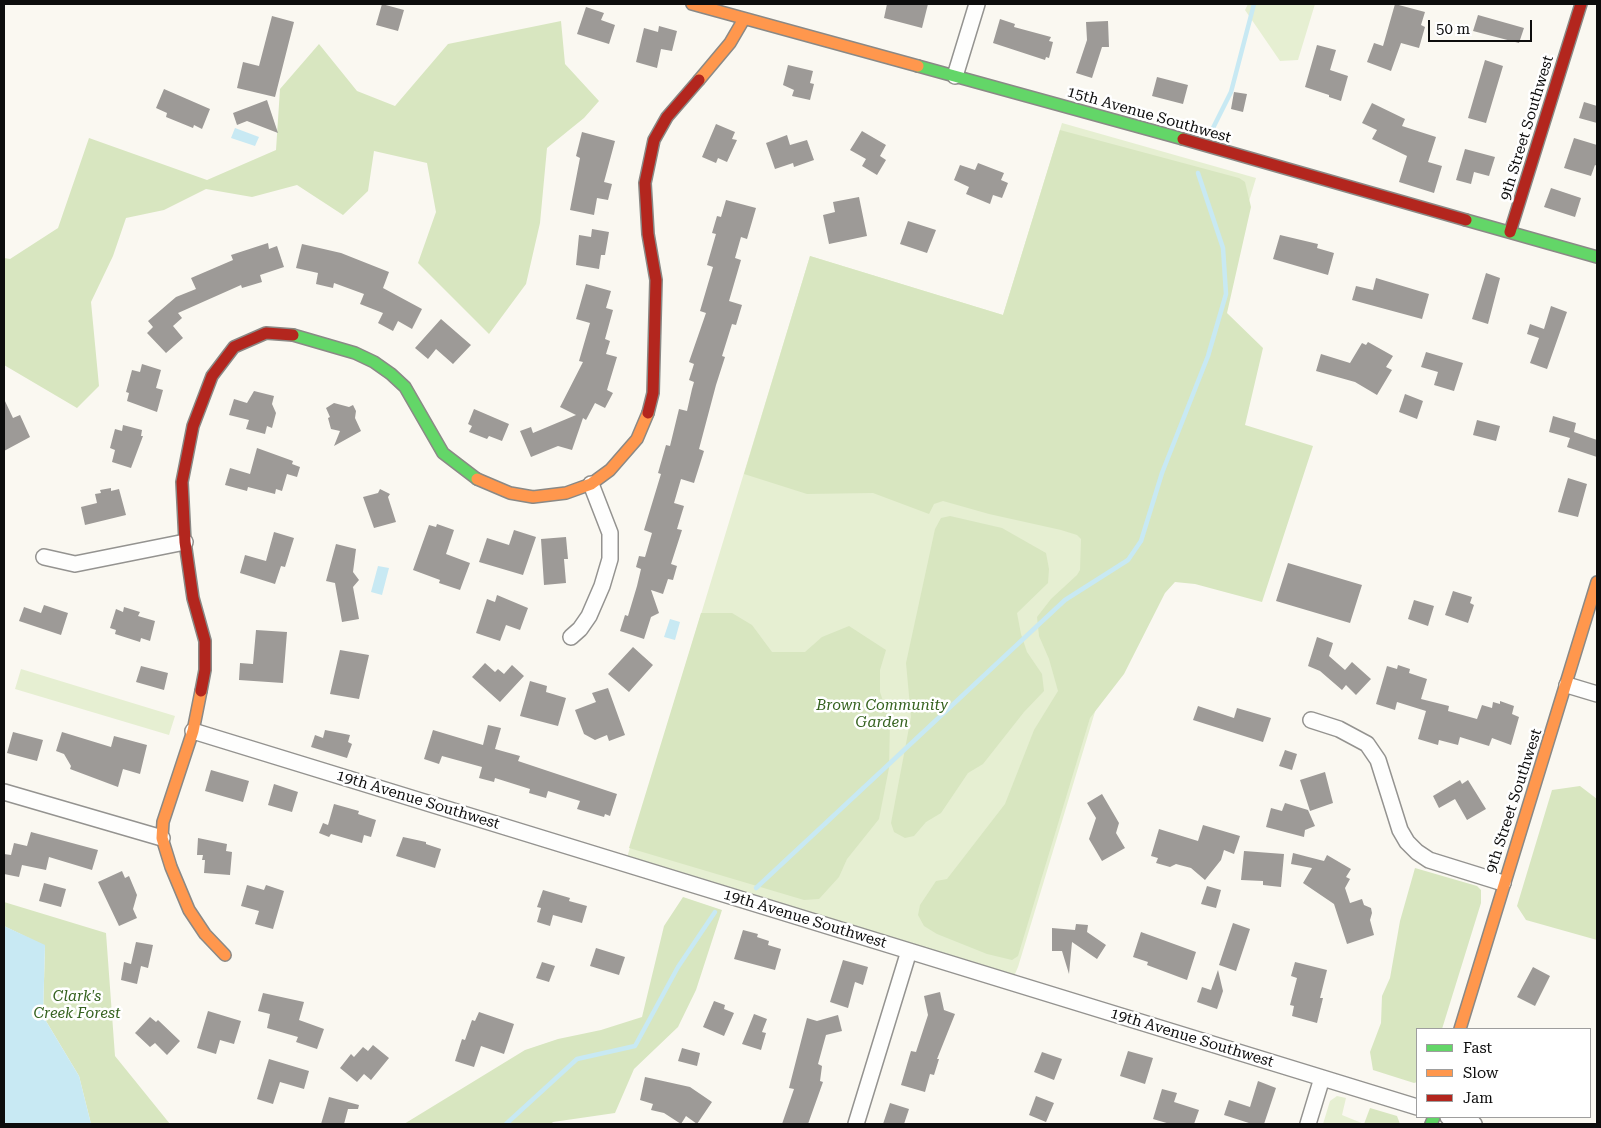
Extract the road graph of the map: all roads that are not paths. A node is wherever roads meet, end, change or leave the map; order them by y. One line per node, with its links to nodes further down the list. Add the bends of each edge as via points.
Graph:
1 (692, 4): 4 (street, 15th Avenue Southwest)
2 (977, 4): 5 (street)
3 (1581, 4): 6 (street, 9th Street Southwest)
4 (744, 19): 5 (street, 15th Avenue Southwest); 8 (street, via 730,43 667,116 654,140 645,183 648,234 656,280 652,393 637,439 610,470)
5 (955, 76): 6 (street, 15th Avenue Southwest)
6 (1510, 232): 7 (street, 15th Avenue Southwest)
7 (1597, 258)
8 (590, 484): 9 (street, via 566,493 533,497 486,484 468,474 443,452 405,387 374,362 356,353 276,332 257,336 234,347 212,376 193,426 182,482); 12 (street, via 610,533 610,559 589,616)
9 (185, 542): 10 (street, via 75,564); 16 (street, via 206,654)
10 (44, 557)
11 (1597, 582): 13 (street, 9th Street Southwest)
12 (571, 637)
13 (1567, 685): 14 (street); 19 (street, 9th Street Southwest)
14 (1597, 694)
15 (1311, 720): 19 (street, via 1339,729 1367,744 1378,760 1400,830 1417,852 1428,860)
16 (193, 731): 18 (street, via 163,822); 20 (street, 19th Avenue Southwest)
17 (4, 792): 18 (street)
18 (162, 838): 21 (street, via 189,910)
19 (1503, 883): 22 (street, 9th Street Southwest)
20 (909, 951): 23 (street, 19th Avenue Southwest); 26 (street)
21 (225, 955)
22 (1460, 1028)
23 (1322, 1078): 24 (street, 19th Avenue Southwest); 27 (street)
24 (1416, 1107)
25 (1452, 1118): 28 (street)
26 (856, 1124)
27 (1308, 1124)
28 (1474, 1124)

